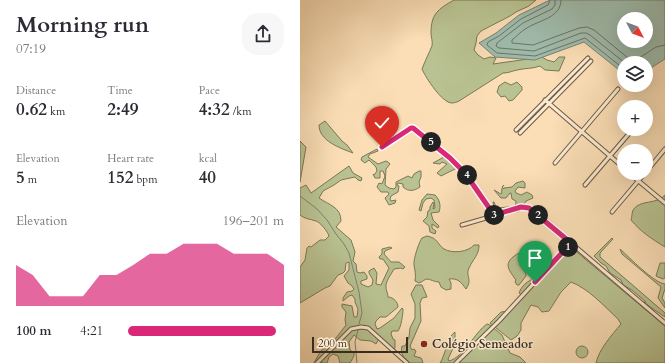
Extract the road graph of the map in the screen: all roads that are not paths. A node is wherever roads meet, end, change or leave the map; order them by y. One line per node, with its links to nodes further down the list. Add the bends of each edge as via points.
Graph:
1 (588, 58): 4 (street)
2 (591, 61): 5 (street)
3 (617, 90): 7 (street)
4 (545, 100): 5 (street); 6 (street)
5 (549, 103): 7 (street); 8 (street)
6 (516, 130)
7 (582, 132): 12 (street); 14 (street)
8 (520, 134)
9 (627, 136): 12 (street)
10 (382, 147): 20 (street, via 411,128 417,130 465,173)
11 (665, 149): 15 (street)
12 (610, 156): 13 (street); 17 (street)
13 (617, 162)
14 (555, 163)
15 (653, 164)
16 (639, 181): 18 (street); 19 (street)
17 (584, 186)
18 (665, 204)
19 (612, 212)
20 (494, 215): 21 (street); 22 (street, via 521,207 529,208)
21 (462, 225)
22 (571, 243): 23 (street); 26 (street)
23 (665, 323)
24 (318, 363): 25 (street, via 351,329 360,327 368,328)
25 (407, 363)
26 (456, 363)

